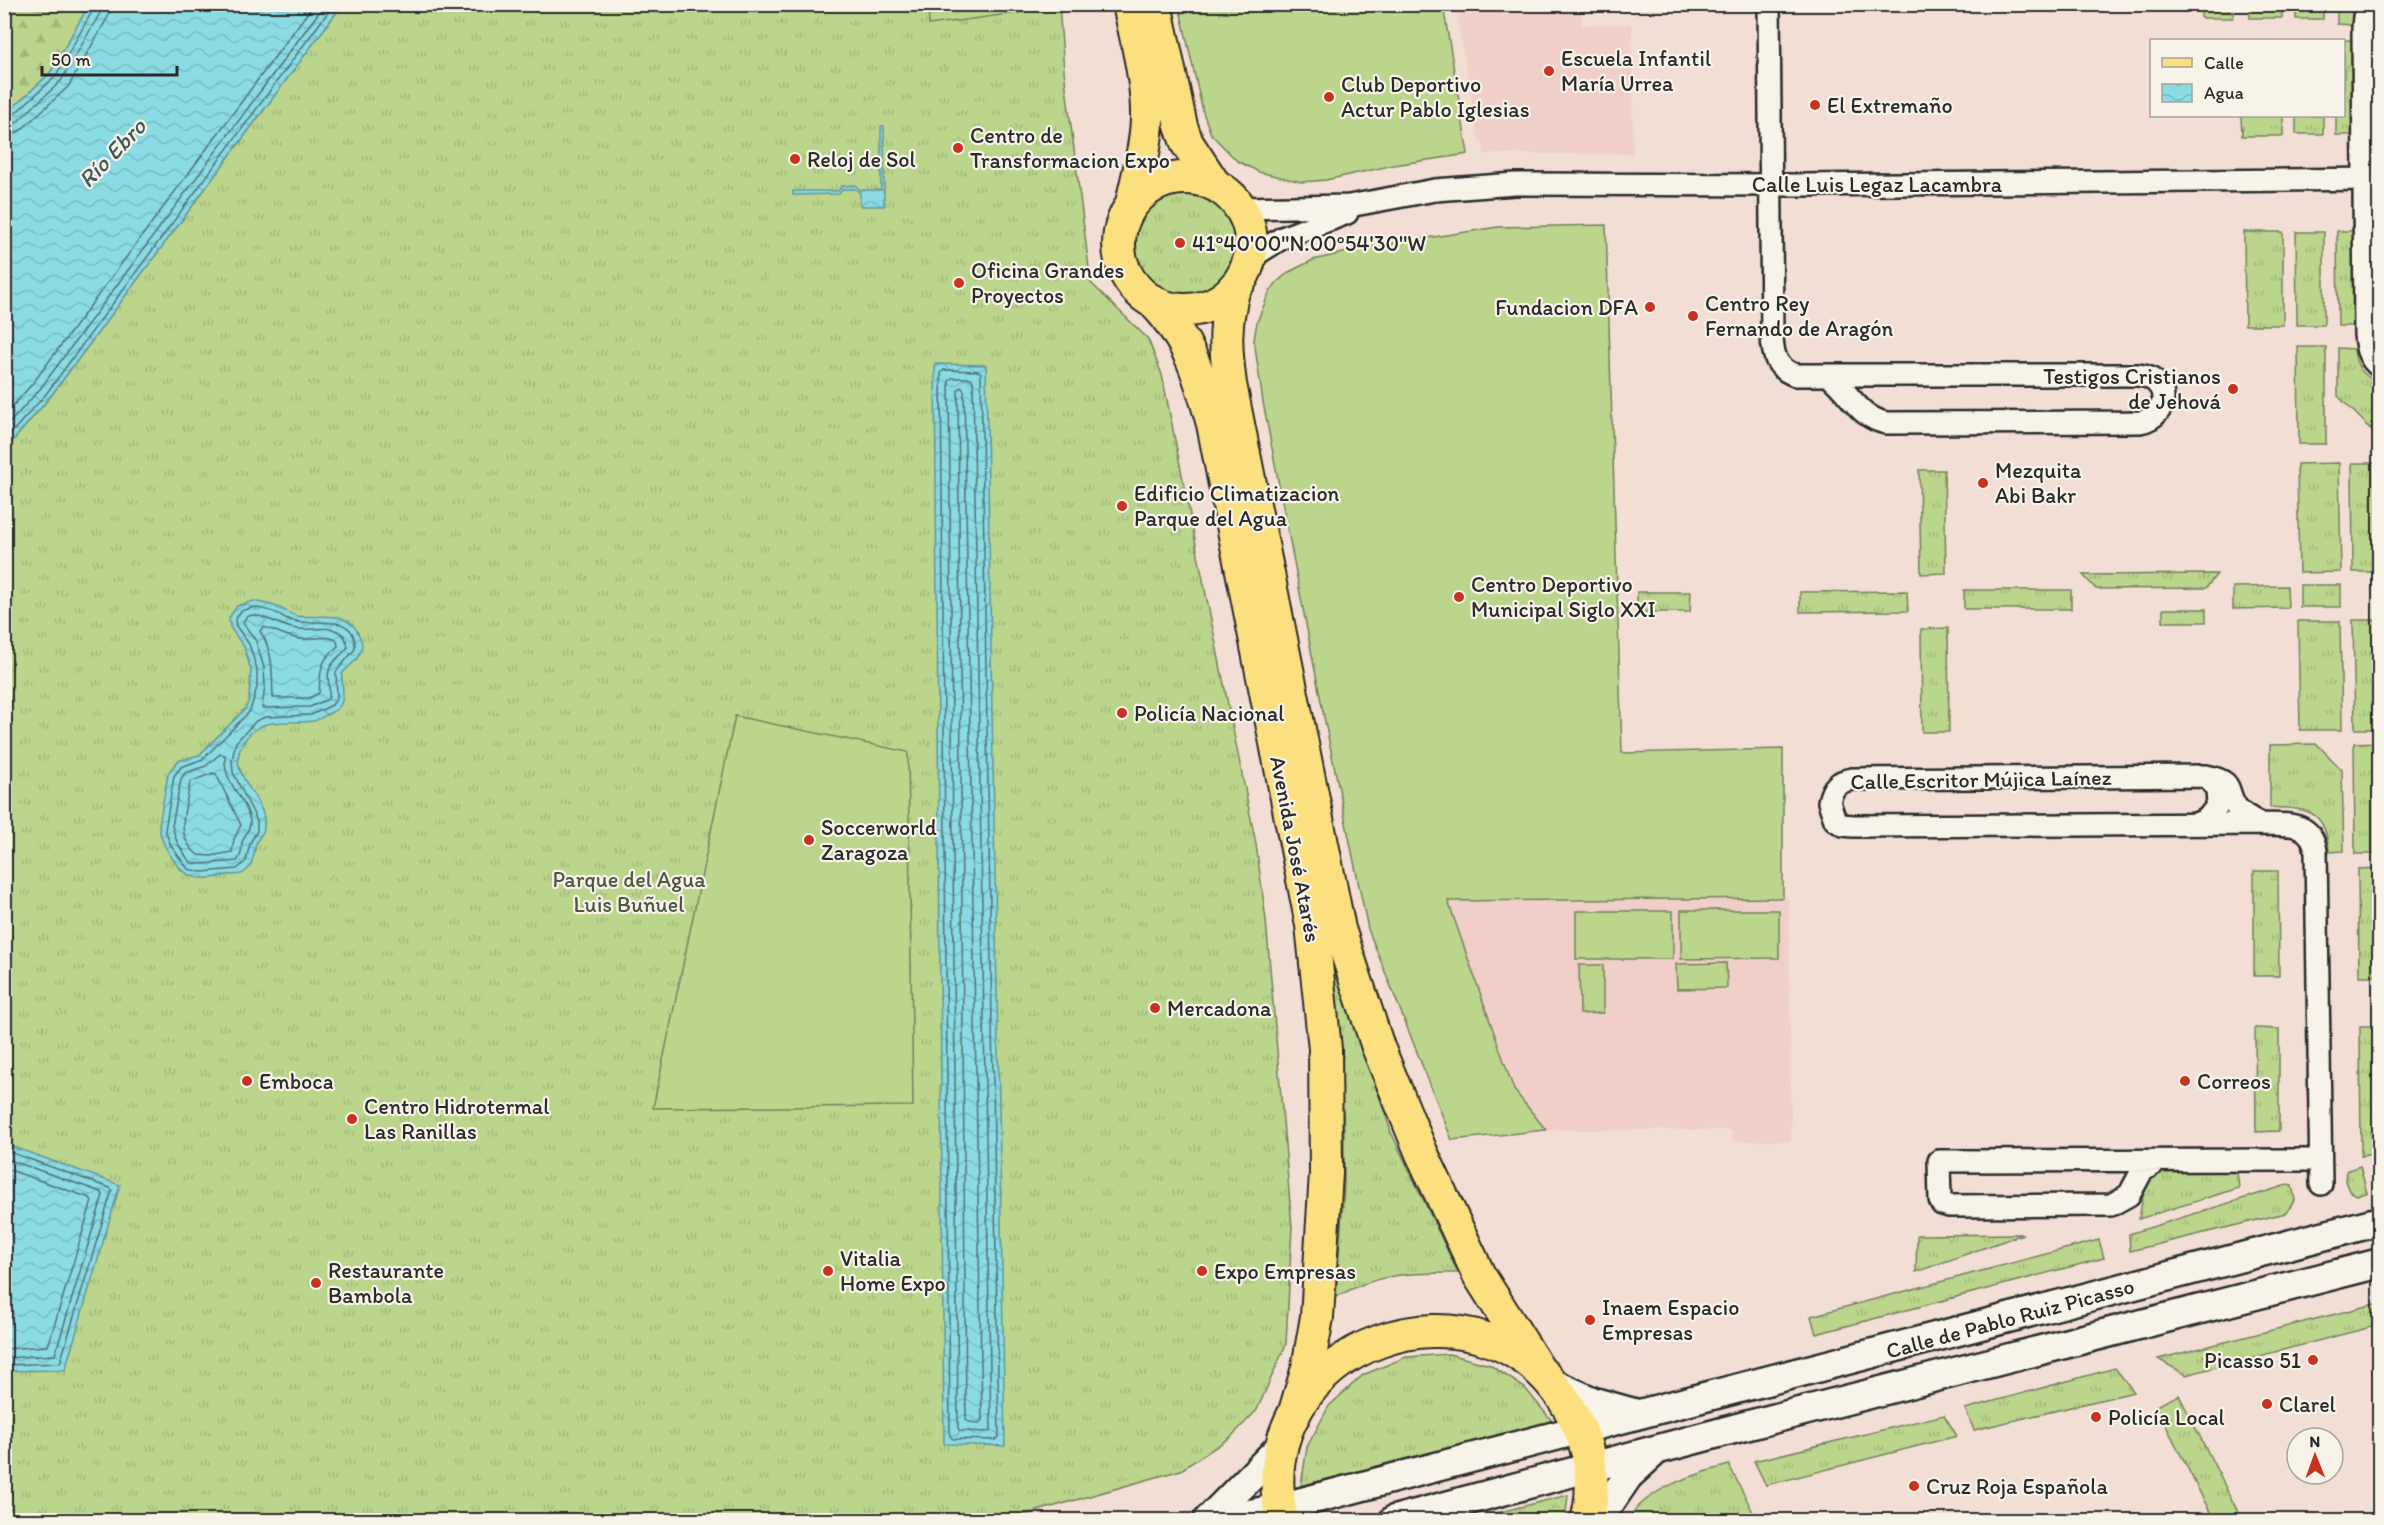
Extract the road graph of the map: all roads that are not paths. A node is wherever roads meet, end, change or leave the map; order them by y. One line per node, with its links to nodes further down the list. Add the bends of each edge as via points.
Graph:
1 (1129, 4): 9 (main road, via 1143,70 1147,120)
2 (1155, 4): 6 (main road, via 1180,126)
3 (1769, 4): 7 (street)
4 (2369, 4): 5 (street, via 2363,28)
5 (2372, 179): 7 (street, Calle Luis Legaz Lacambra); 14 (street, via 2366,344 2371,360)
6 (1214, 184): 9 (main road, via 1197,178 1161,182); 10 (main road)
7 (1771, 185): 8 (street, Calle Luis Legaz Lacambra, via 1484,185); 16 (street, via 1773,353 1780,368 1787,372)
8 (1376, 202): 10 (street, Calle Luis Legaz Lacambra, via 1328,208); 11 (street, Calle Luis Legaz Lacambra, via 1299,230)
9 (1132, 203): 13 (main road, via 1123,220 1120,257 1126,275)
10 (1241, 208): 11 (main road, via 1250,232)
11 (1250, 258): 12 (main road)
12 (1234, 288): 13 (main road, via 1205,307 1187,310); 28 (main road, Avenida José Atarés, via 1225,336 1230,384 1339,929 1378,1047 1422,1154 1479,1275)
13 (1153, 302): 29 (main road, Avenida José Atarés, via 1189,350 1213,424 1315,948 1324,1049 1326,1173 1317,1317)
14 (2379, 367)
15 (1881, 374): 16 (street); 17 (street, via 1869,381 1862,393); 17 (street, via 2146,376 2159,384 2161,410 2140,422 1886,423)
16 (1829, 376): 17 (street)
17 (1870, 418)
18 (2206, 776): 19 (street, via 2217,789 2218,805 2207,819); 19 (street, Calle Escritor Mújica Laínez, via 1853,779 1835,785 1829,802 1835,820 1853,826); 20 (street, via 2224,783 2237,808)
19 (2198, 823): 20 (street, Calle Escritor Mújica Laínez)
20 (2261, 824): 22 (street, Calle Escritor Mújica Laínez, via 2291,825 2305,830 2316,851)
21 (2109, 1160): 23 (street); 25 (street, via 2126,1173 2128,1188); 25 (street, via 1939,1161 1940,1200 1948,1206 2111,1205)
22 (2320, 1160): 23 (street); 24 (street)
23 (2158, 1161): 25 (street, via 2142,1172 2133,1191)
24 (2320, 1184)
25 (2124, 1198)
26 (2379, 1221): 30 (main road, Calle de Pablo Ruiz Picasso)
27 (2379, 1263): 33 (main road, Calle de Pablo Ruiz Picasso)
28 (1546, 1376): 29 (main road, via 1491,1340 1467,1333 1433,1330 1399,1334 1367,1345 1338,1363 1313,1387); 30 (main road, Calle de Pablo Ruiz Picasso, via 1594,1402); 31 (main road, Avenida José Atarés)
29 (1294, 1415): 32 (main road)
30 (1642, 1415): 31 (main road, Calle de Pablo Ruiz Picasso)
31 (1581, 1430): 34 (main road, Avenida José Atarés); 35 (main road, Calle de Pablo Ruiz Picasso)
32 (1283, 1444): 35 (main road, via 1277,1477); 36 (main road)
33 (1656, 1451): 34 (main road, Calle de Pablo Ruiz Picasso); 40 (main road, Calle de Pablo Ruiz Picasso, via 1628,1476)
34 (1591, 1468): 38 (main road, Calle de Pablo Ruiz Picasso); 39 (main road, Avenida José Atarés, via 1591,1508)
35 (1280, 1514): 37 (main road, Calle de Pablo Ruiz Picasso)
36 (1208, 1521)
37 (1222, 1521)
38 (1394, 1521)
39 (1587, 1521)
40 (1598, 1521)

